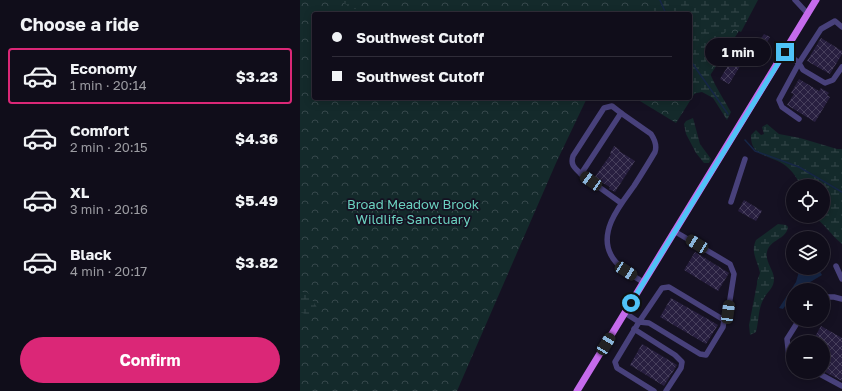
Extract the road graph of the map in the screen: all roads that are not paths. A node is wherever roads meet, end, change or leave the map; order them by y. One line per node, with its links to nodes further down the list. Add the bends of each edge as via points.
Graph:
1 (795, 0): 3 (lane)
2 (816, 0): 3 (main road)
3 (808, 14): 5 (main road)
4 (842, 27): 6 (lane, via 835,21 821,29)
5 (785, 52): 6 (lane); 14 (main road)
6 (799, 63): 7 (lane, via 803,70 825,83 833,80); 9 (lane, via 779,100 782,107)
7 (842, 67)
8 (621, 113): 11 (lane); 11 (lane, via 612,106 604,108 571,161 572,166); 13 (lane, via 652,134 656,149)
9 (799, 118)
10 (745, 159): 12 (lane)
11 (580, 174): 13 (lane)
12 (731, 202)
13 (621, 203): 17 (lane, via 609,230 610,254 615,262)
14 (674, 231): 17 (main road); 21 (lane, via 730,264 734,274 728,312)
15 (836, 266): 16 (lane)
16 (842, 279)
17 (643, 282): 20 (main road)
18 (830, 297): 19 (lane)
19 (842, 299)
20 (625, 313): 22 (lane); 26 (main road)
21 (724, 320): 22 (lane, via 669,288 662,288); 22 (lane, via 723,327 706,355 700,354 649,323)
22 (639, 322): 23 (lane)
23 (634, 329): 27 (lane, via 615,362 617,368); 28 (lane, via 675,354 682,362 681,368)
24 (829, 379): 25 (lane)
25 (842, 386)
26 (577, 391)
27 (654, 391)
28 (666, 391)

